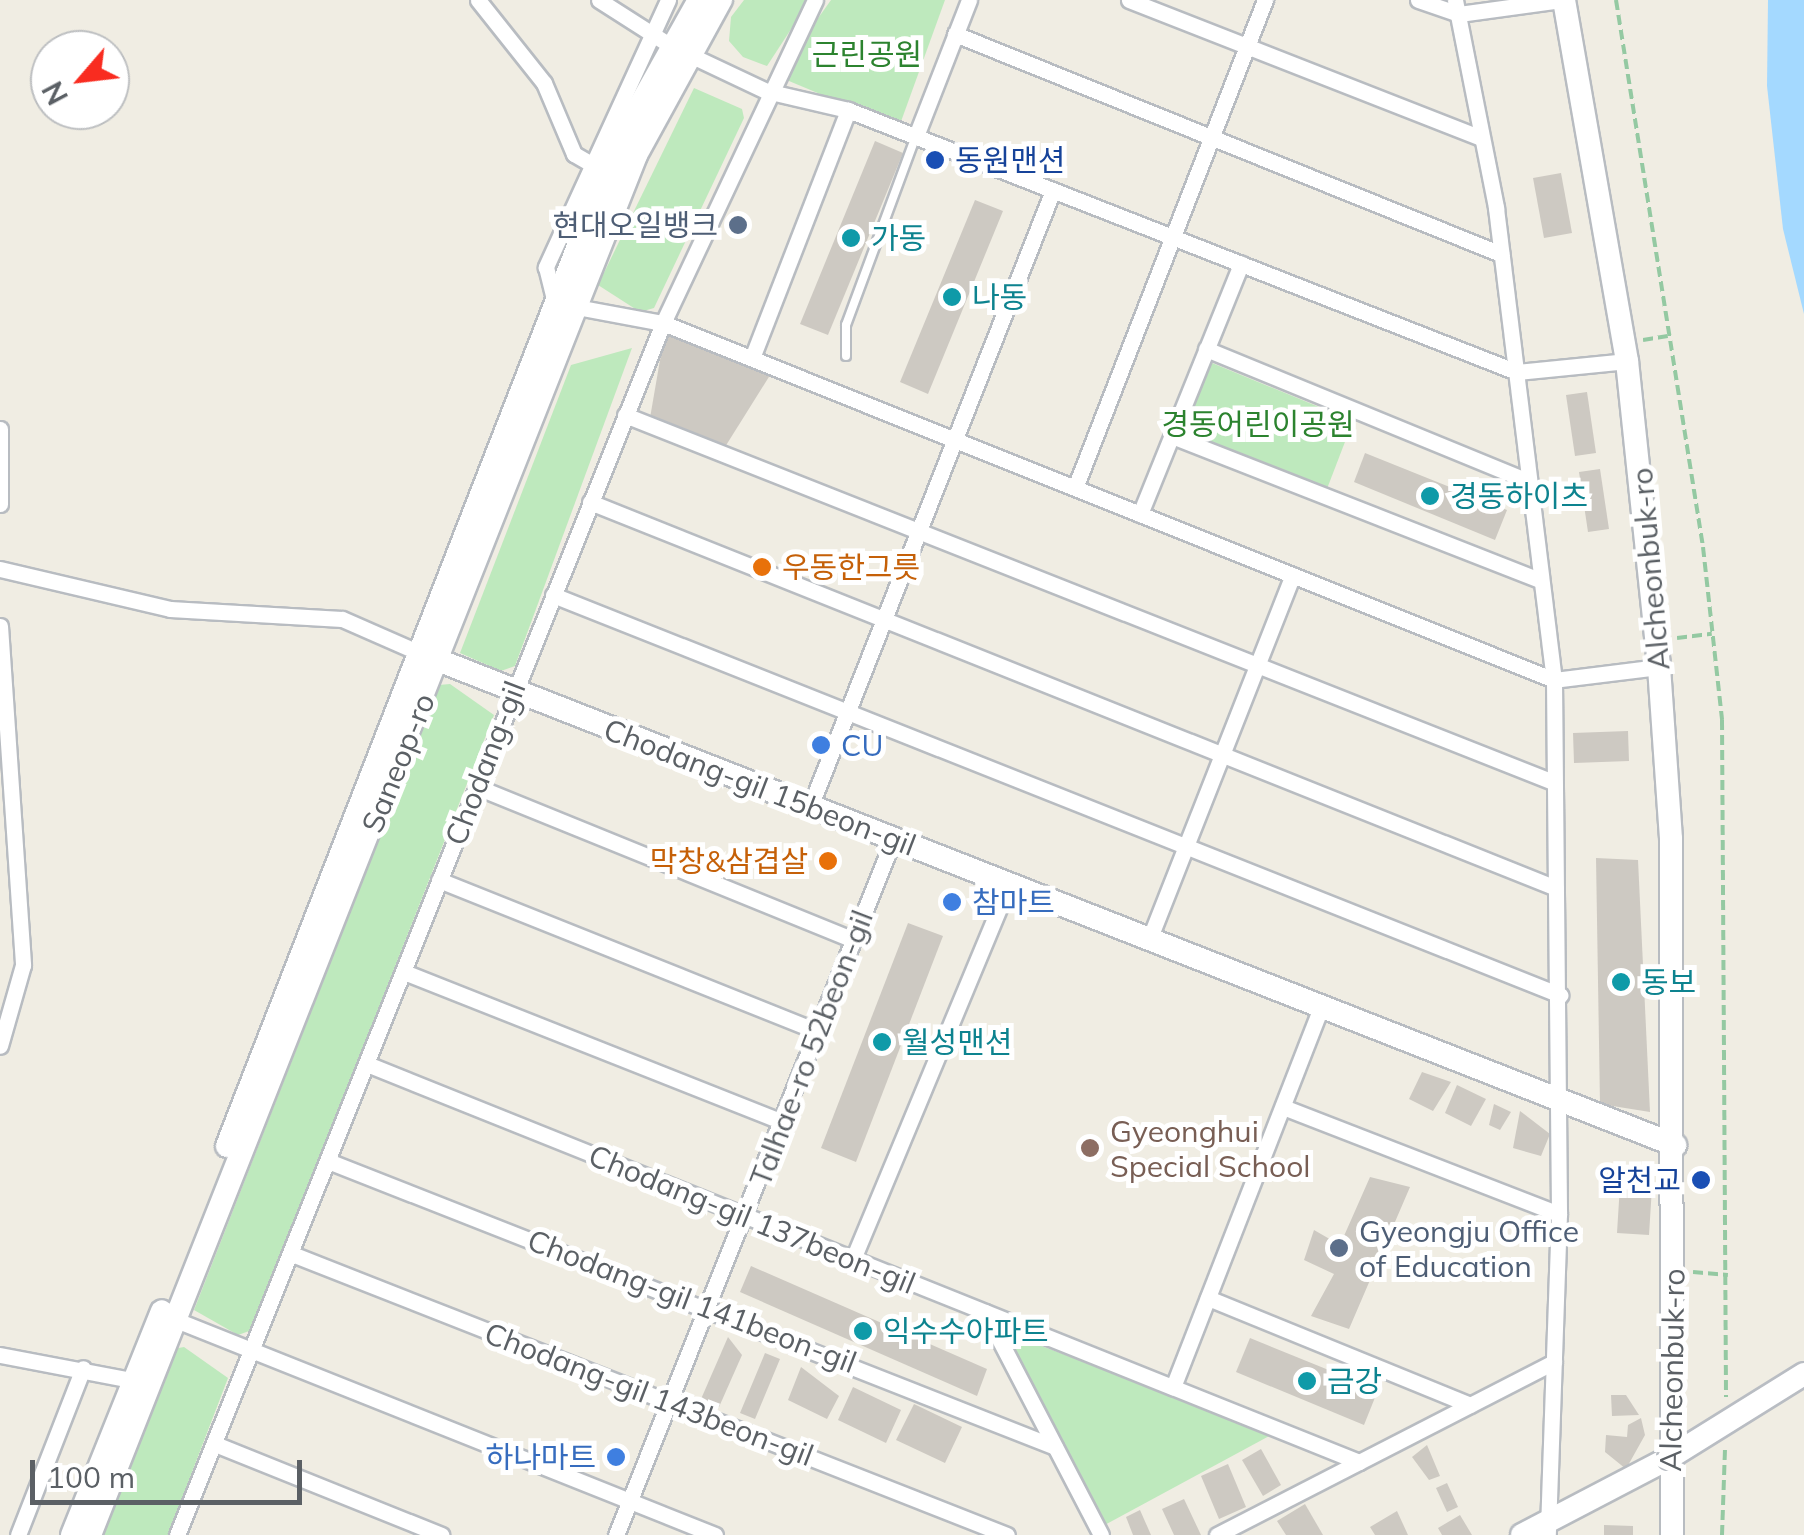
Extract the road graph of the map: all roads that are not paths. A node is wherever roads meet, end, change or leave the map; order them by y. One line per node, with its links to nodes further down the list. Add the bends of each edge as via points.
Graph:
1 (478, 0): 22 (street, via 544,84 574,154)
2 (599, 0): 13 (street)
3 (668, 0): 13 (street)
4 (700, 0): 16 (street, Saneop-ro)
5 (721, 0): 16 (street, Saneop-ro)
6 (815, 0): 17 (street, Chodang-gil)
7 (969, 0): 14 (street)
8 (1130, 0): 15 (street)
9 (1265, 0): 15 (street)
10 (1418, 0): 12 (street)
11 (1563, 0): 12 (street, Alcheonbuk-ro); 30 (street, Alcheonbuk-ro)
12 (1457, 7): 20 (street)
13 (651, 30): 16 (street); 22 (street)
14 (956, 34): 19 (street); 21 (street)
15 (1247, 46): 20 (street); 21 (street)
16 (680, 49): 17 (street); 27 (street, Saneop-ro, via 617,146)
17 (766, 91): 18 (street); 28 (street, Chodang-gil)
18 (848, 110): 19 (street); 32 (street)
19 (916, 136): 23 (street); 31 (lane, via 846,324)
20 (1482, 138): 25 (street)
21 (1210, 140): 24 (street); 25 (street)
22 (588, 162): 27 (street, via 546,267)
23 (1052, 190): 24 (street); 37 (street)
24 (1173, 237): 26 (street); 39 (street)
25 (1501, 254): 33 (street)
26 (1241, 264): 29 (street); 33 (street)
27 (564, 305): 28 (street); 50 (street, Saneop-ro)
28 (663, 323): 32 (street); 34 (street, Chodang-gil)
29 (1206, 350): 36 (street); 38 (street)
30 (1625, 352): 33 (street); 52 (street, Alcheonbuk-ro)
31 (846, 356)
32 (752, 358): 37 (street)
33 (1517, 372): 38 (street)
34 (626, 415): 40 (street, Chodang-gil); 43 (street)
35 (0, 429): 41 (street)
36 (1172, 436): 42 (street); 46 (street)
37 (954, 440): 39 (street); 43 (street)
38 (1528, 481): 46 (street)
39 (1075, 488): 42 (street)
40 (590, 502): 47 (street, Chodang-gil); 48 (street)
41 (0, 504)
42 (1140, 514): 45 (street)
43 (919, 531): 48 (street); 51 (street)
44 (0, 569): 50 (street, via 170,608 342,619)
45 (1293, 576): 51 (street); 53 (street)
46 (1540, 580): 53 (street)
47 (553, 594): 54 (street, Chodang-gil); 55 (street)
48 (884, 620): 55 (street); 56 (street)
49 (0, 626): 71 (street, via 23,965)
50 (430, 658): 54 (street, Chodang-gil 15beon-gil); 85 (street, Saneop-ro)
51 (1258, 666): 56 (street); 57 (street)
52 (1659, 667): 53 (street); 76 (street, Alcheonbuk-ro, via 1671,839)
53 (1554, 680): 57 (street)
54 (512, 690): 58 (street, Chodang-gil); 59 (street, Chodang-gil 15beon-gil)
55 (848, 712): 59 (street); 61 (street)
56 (1223, 755): 61 (street); 64 (street)
57 (1553, 782): 64 (street)
58 (477, 787): 62 (street, Chodang-gil); 65 (street)
59 (810, 807): 60 (street, Chodang-gil 15beon-gil)
60 (893, 840): 63 (street, Chodang-gil 15beon-gil); 65 (street, Talhae-ro 52beon-gil)
61 (1185, 846): 66 (street); 68 (street)
62 (439, 880): 67 (street, Chodang-gil); 70 (street)
63 (1008, 885): 66 (street, Chodang-gil 15beon-gil); 81 (street)
64 (1556, 888): 68 (street)
65 (853, 940): 70 (street, Talhae-ro 52beon-gil)
66 (1148, 940): 69 (street, Chodang-gil 15beon-gil)
67 (404, 972): 72 (street, Chodang-gil); 75 (street)
68 (1560, 995): 73 (street)
69 (1322, 1008): 73 (street, Chodang-gil 15beon-gil); 74 (street)
70 (817, 1031): 75 (street, Talhae-ro 52beon-gil)
71 (0, 1046)
72 (367, 1064): 77 (street, Chodang-gil); 79 (street, Chodang-gil 137beon-gil)
73 (1557, 1101): 76 (street); 78 (street)
74 (1283, 1107): 78 (street); 82 (street)
75 (781, 1121): 79 (street, Talhae-ro 52beon-gil)
76 (1675, 1145): 97 (street, Alcheonbuk-ro)
77 (328, 1161): 80 (street, Chodang-gil); 83 (street, Chodang-gil 141beon-gil)
78 (1559, 1214): 88 (street)
79 (744, 1218): 81 (street, Chodang-gil 137beon-gil); 83 (street, Talhae-ro 52beon-gil)
80 (292, 1254): 86 (street, Chodang-gil); 93 (street, Chodang-gil 143beon-gil)
81 (854, 1259): 84 (street, Chodang-gil 137beon-gil)
82 (1208, 1298): 92 (street); 94 (street)
83 (710, 1308): 93 (street, Talhae-ro 52beon-gil); 96 (street, Chodang-gil 141beon-gil)
84 (985, 1312): 92 (street, Chodang-gil 137beon-gil); 96 (street)
85 (168, 1316): 86 (street); 91 (street, Saneop-ro); 103 (street, Saneop-ro)
86 (254, 1348): 95 (street, Chodang-gil); 99 (street)
87 (0, 1355): 89 (street)
88 (1554, 1362): 94 (street); 100 (street)
89 (82, 1368): 91 (street); 101 (street)
90 (1804, 1374): 97 (street, bridge)
91 (131, 1380): 102 (street, Saneop-ro)
92 (1173, 1387): 98 (street, Chodang-gil 137beon-gil)
93 (670, 1401): 99 (street, Talhae-ro 52beon-gil); 108 (street, Chodang-gil 143beon-gil)
94 (1470, 1405): 98 (street)
95 (215, 1444): 104 (street, Chodang-gil); 105 (street)
96 (1055, 1447): 109 (street)
97 (1669, 1458): 100 (street); 112 (street, Alcheonbuk-ro)
98 (1359, 1462): 110 (street)
99 (630, 1500): 106 (street, Talhae-ro 52beon-gil); 107 (street)
100 (1548, 1528): 111 (street)
101 (18, 1535)
102 (72, 1535)
103 (90, 1535)
104 (177, 1535)
105 (441, 1535)
106 (616, 1535)
107 (715, 1535)
108 (1006, 1535)
109 (1101, 1535)
110 (1217, 1535)
111 (1522, 1535)
112 (1672, 1535)

